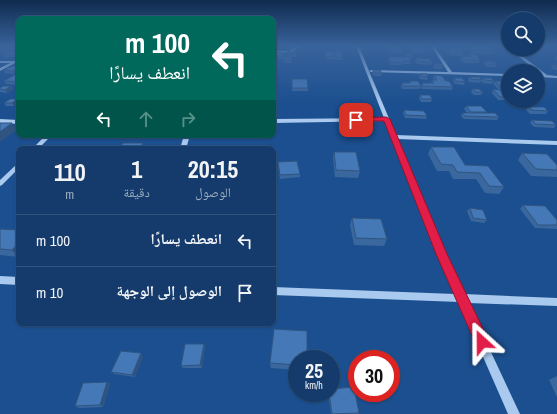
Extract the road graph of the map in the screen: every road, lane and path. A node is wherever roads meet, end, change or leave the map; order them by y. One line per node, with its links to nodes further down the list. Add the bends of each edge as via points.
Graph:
1 (365, 65): 4 (street)
2 (445, 65): 5 (street)
3 (532, 65): 7 (street)
4 (367, 71): 5 (street); 9 (street)
5 (450, 73): 6 (street)
6 (501, 75)
7 (547, 77): 8 (street)
8 (557, 77)
9 (386, 119): 11 (street); 13 (street)
10 (0, 121): 12 (street)
11 (276, 121)
12 (16, 122)
13 (394, 136): 15 (street); 22 (street)
14 (46, 138): 16 (street)
15 (557, 143)
16 (38, 146)
17 (16, 168): 18 (street)
18 (0, 184)
19 (0, 280): 20 (street)
20 (16, 281)
21 (276, 291): 22 (street)
22 (461, 297): 23 (street); 24 (street)
23 (557, 302)
24 (514, 414)

